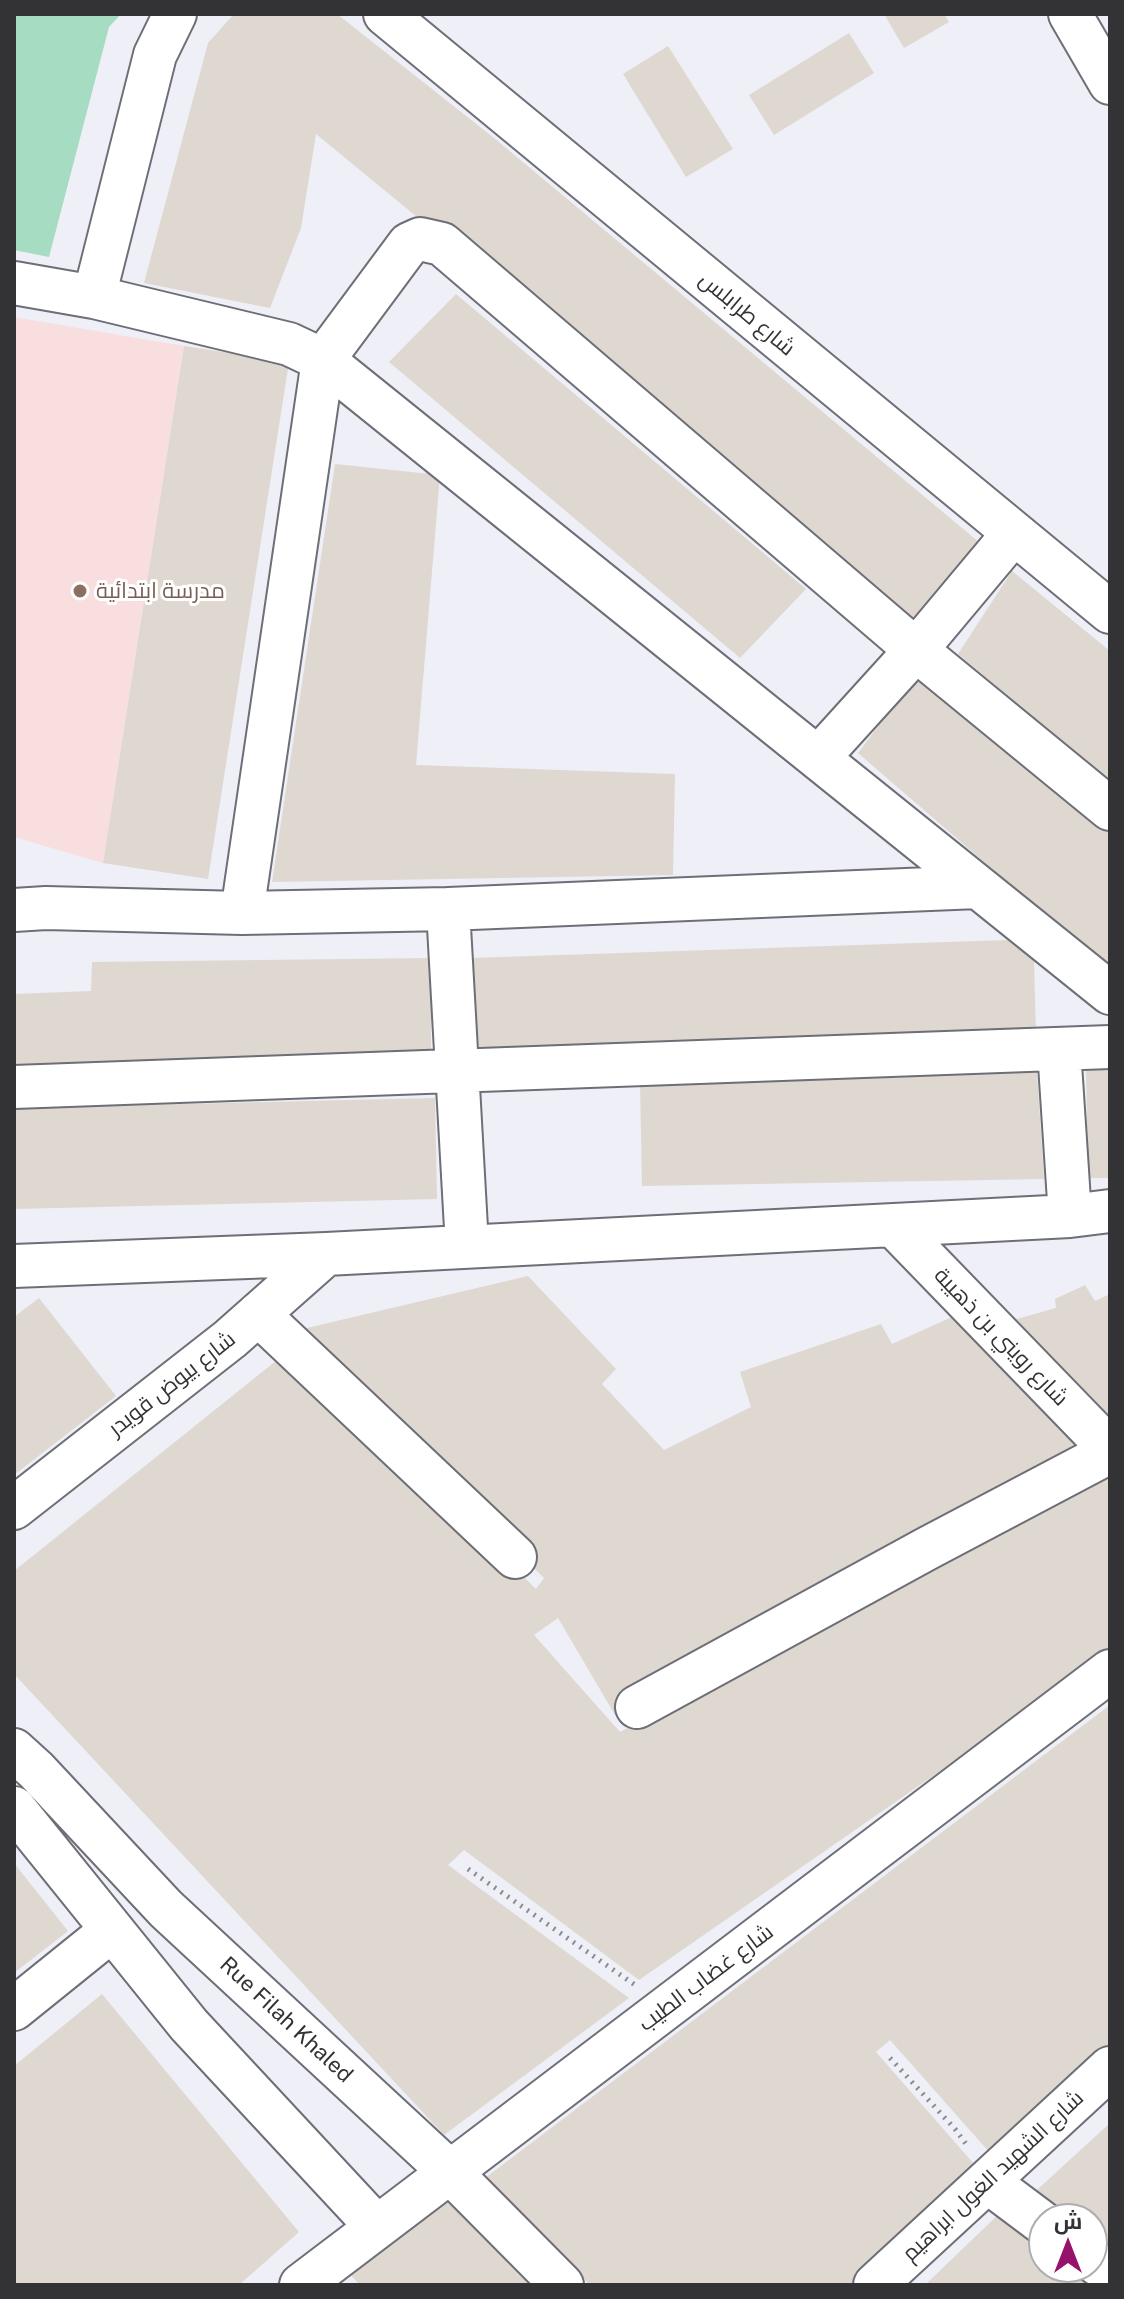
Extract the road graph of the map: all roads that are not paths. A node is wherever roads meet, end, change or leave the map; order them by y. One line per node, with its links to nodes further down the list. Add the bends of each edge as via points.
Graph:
1 (175, 14): 6 (street, via 155,55)
2 (385, 14): 8 (street, شارع طرابلس)
3 (1070, 14): 4 (street)
4 (1110, 83)
5 (14, 283): 6 (street)
6 (94, 297): 7 (street, via 289,344)
7 (323, 360): 10 (street, via 409,244 420,239 442,244); 11 (street); 16 (street)
8 (1013, 534): 9 (street, شارع طرابلس); 10 (street)
9 (1110, 612)
10 (916, 650): 11 (street); 12 (street)
11 (818, 758): 13 (street)
12 (1110, 809)
13 (978, 887): 14 (street); 17 (street)
14 (448, 909): 16 (street); 20 (street)
15 (14, 910): 16 (street)
16 (242, 913)
17 (1110, 993)
18 (1110, 1047): 19 (street)
19 (1059, 1049): 20 (street); 22 (street)
20 (457, 1071): 21 (street); 24 (street)
21 (14, 1087)
22 (1090, 1214): 23 (street)
23 (893, 1225): 24 (street); 28 (street, شارع رويني بن ذهيبة)
24 (467, 1246): 25 (street)
25 (326, 1254): 26 (street); 27 (street, شارع بيوض قويدر)
26 (14, 1266)
27 (258, 1314): 29 (street, شارع بيوض قويدر); 30 (street)
28 (1110, 1450): 32 (street)
29 (14, 1508)
30 (515, 1557)
31 (1110, 1671): 38 (street, شارع غضاب الطيب)
32 (637, 1707)
33 (14, 1750): 38 (street, Rue Filah Khaled, via 166,1909)
34 (14, 1808): 35 (street)
35 (112, 1930): 36 (street); 41 (street, via 189,2025)
36 (14, 2009)
37 (1110, 2068): 39 (street, شارع الشهيد الغول ابراهيم)
38 (450, 2172): 41 (street, شارع غضاب الطيب); 43 (street, Rue Filah Khaled)
39 (991, 2178): 40 (street); 44 (street, شارع الشهيد الغول ابراهيم)
40 (1028, 2212)
41 (377, 2227): 42 (street, شارع غضاب الطيب)
42 (308, 2283)
43 (562, 2285)
44 (875, 2285)

